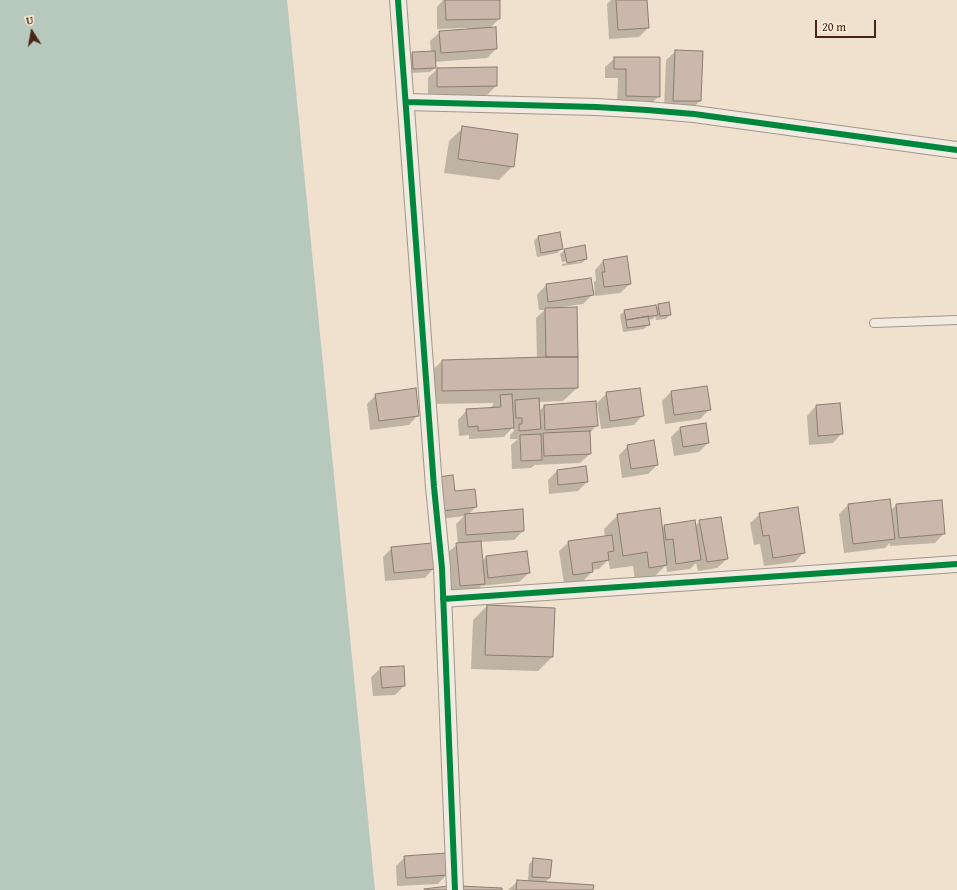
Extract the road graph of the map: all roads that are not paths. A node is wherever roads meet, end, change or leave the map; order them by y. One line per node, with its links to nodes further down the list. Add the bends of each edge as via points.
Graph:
1 (398, 0): 2 (street)
2 (406, 102): 3 (street, via 596,107 694,114); 7 (street)
3 (957, 150)
4 (957, 320): 5 (lane)
5 (874, 323)
6 (957, 564): 7 (street)
7 (443, 599): 8 (street)
8 (455, 890)

